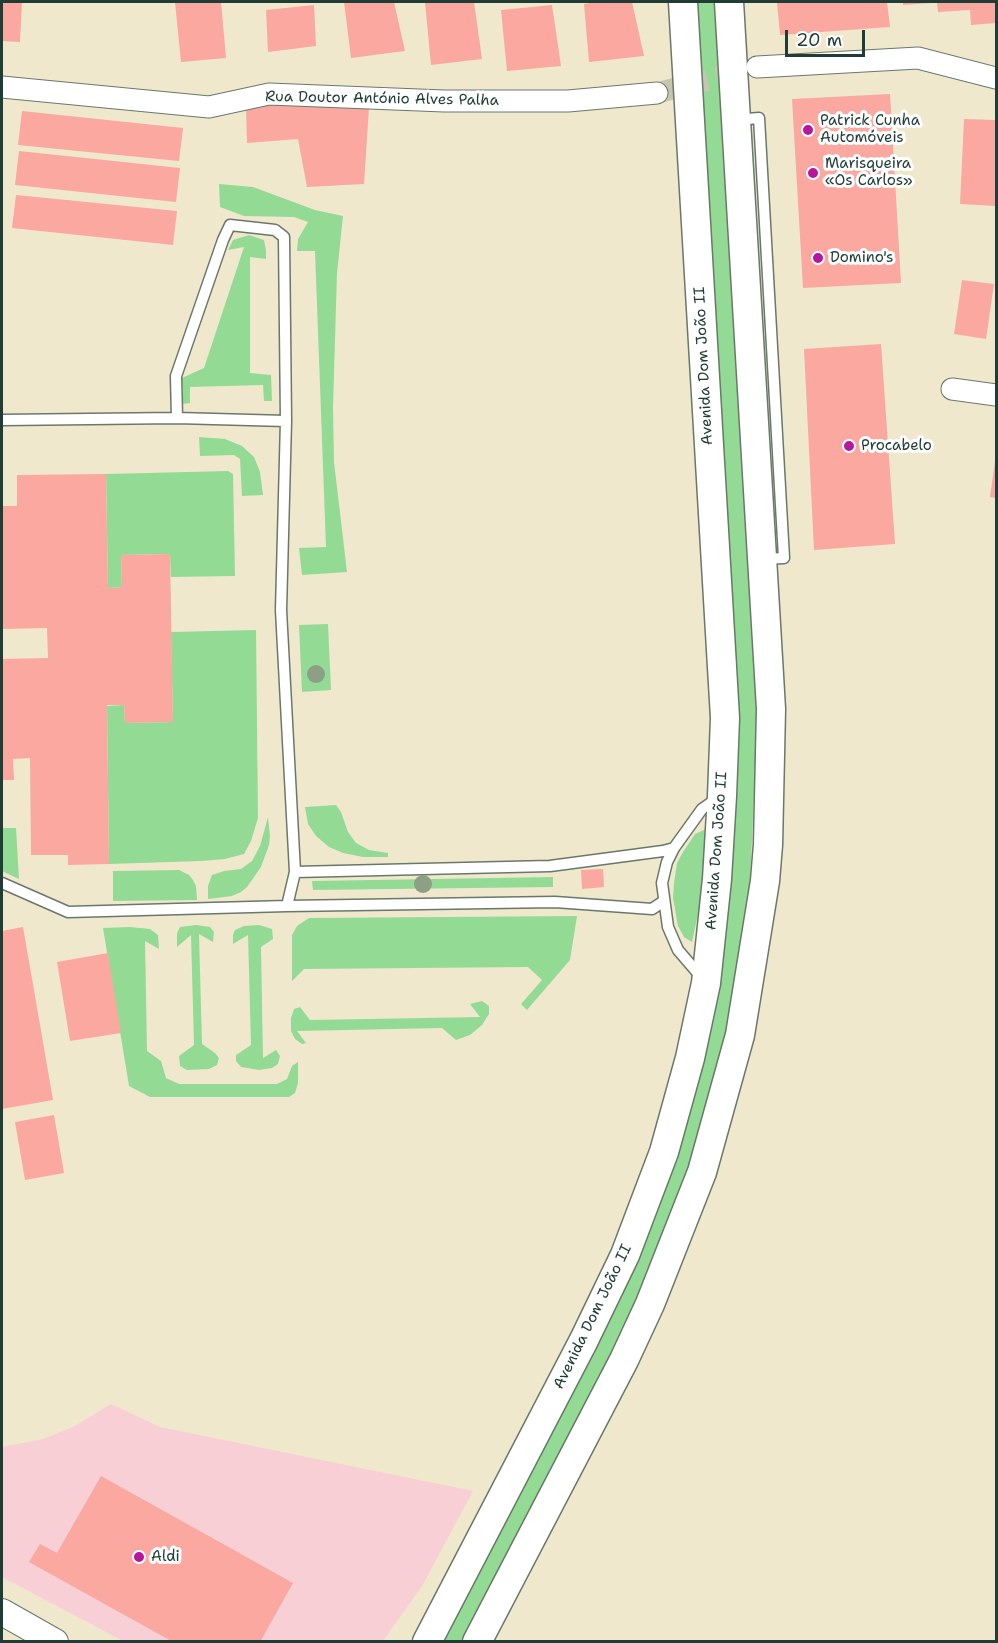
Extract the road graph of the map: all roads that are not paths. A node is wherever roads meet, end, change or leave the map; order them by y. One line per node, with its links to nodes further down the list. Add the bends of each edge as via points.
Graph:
1 (683, 2): 12 (main road, Avenida Dom João II, via 725,718)
2 (729, 2): 22 (main road, via 736,120 757,277 762,559 771,709 765,881 741,1035 702,1173 624,1360)
3 (757, 67): 4 (street, via 918,58)
4 (996, 78)
5 (2, 87): 6 (street, Rua Doutor António Alves Palha, via 209,107 269,94 568,101)
6 (657, 93)
7 (952, 389): 8 (street)
8 (996, 395)
9 (177, 418): 10 (lane); 11 (lane); 11 (lane, via 176,376 230,225 274,230 285,237)
10 (2, 420)
11 (286, 421): 14 (lane, via 280,610)
12 (722, 796): 13 (lane, via 702,809); 18 (main road, Avenida Dom João II)
13 (674, 848): 14 (lane, via 550,866); 16 (lane, via 662,883)
14 (295, 872): 17 (lane)
15 (2, 883): 17 (lane, via 68,912)
16 (664, 901): 17 (lane, via 652,909 555,902); 18 (lane, via 668,927 678,950)
17 (287, 906)
18 (706, 983): 21 (main road, Avenida Dom João II, via 664,1152 625,1255 585,1340)
19 (2, 1612): 20 (street)
20 (55, 1641)
21 (427, 1641)
22 (477, 1641)

